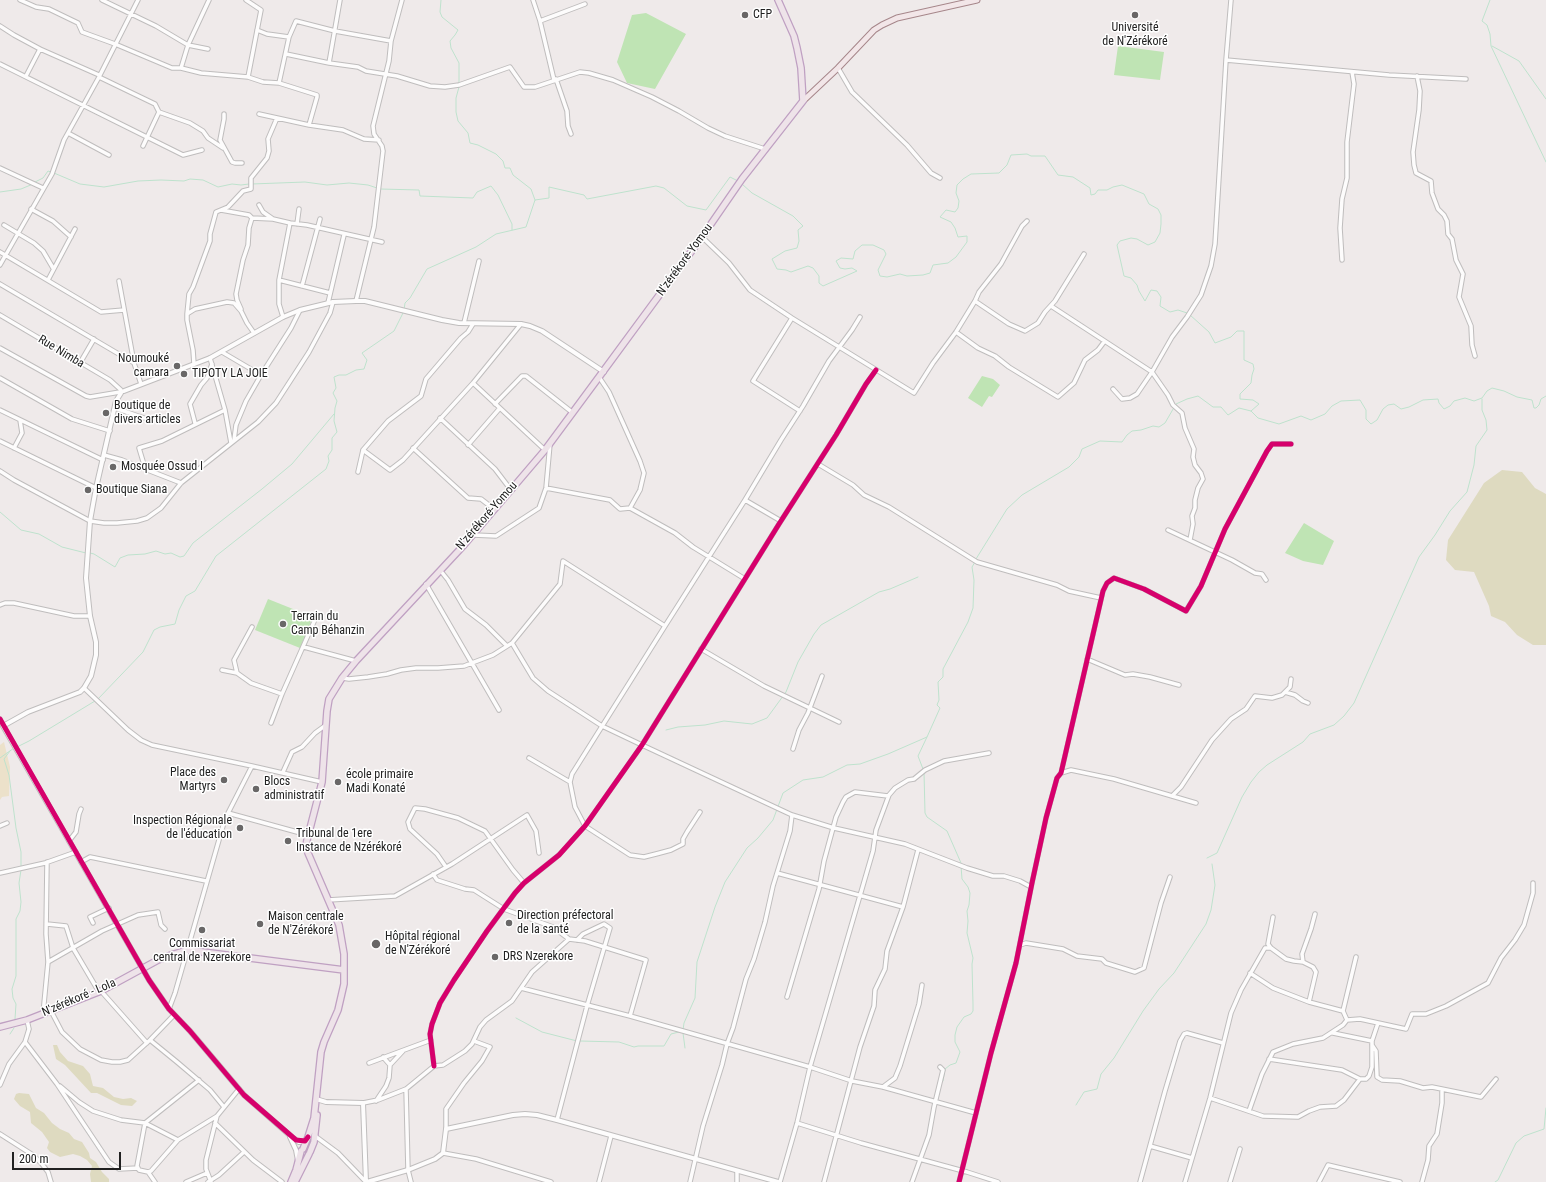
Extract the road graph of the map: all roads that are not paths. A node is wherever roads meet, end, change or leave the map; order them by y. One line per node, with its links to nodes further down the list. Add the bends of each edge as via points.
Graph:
1 (20, 0): 21 (street, via 49,9 78,23 82,32)
2 (102, 0): 14 (street)
3 (138, 0): 14 (street)
4 (209, 0): 22 (street)
5 (246, 0): 17 (street, via 261,10)
6 (340, 0): 18 (street)
7 (402, 0): 20 (street)
8 (533, 0): 15 (street)
9 (778, 0): 40 (highway, via 797,48)
10 (977, 0): 12 (main road)
11 (1232, 0): 26 (street)
12 (964, 1): 30 (main road, via 897,18 882,25)
13 (585, 4): 15 (street)
14 (130, 14): 21 (street); 22 (street)
15 (540, 21): 37 (street)
16 (0, 26): 23 (street)
17 (257, 30): 19 (street); 36 (street)
18 (335, 31): 19 (street, via 296,21); 20 (street); 27 (street)
19 (289, 37): 25 (street)
20 (391, 41): 32 (street, via 389,61)
21 (115, 44): 29 (street, via 172,68); 34 (street)
22 (188, 45): 24 (street); 29 (street)
23 (40, 48): 33 (street); 34 (street)
24 (208, 48)
25 (286, 54): 27 (street); 39 (street)
26 (1226, 60): 31 (street); 123 (street, via 1215,244 1211,266 1201,295)
27 (329, 63): 32 (street, via 358,67)
28 (0, 64): 33 (street)
29 (181, 68): 36 (street, via 201,73)
30 (838, 68): 40 (main road); 58 (street, via 852,92 907,145 931,174)
31 (1352, 72): 35 (street); 82 (street, via 1354,84 1347,142 1347,178 1342,199 1340,228)
32 (384, 75): 37 (street, via 445,87 459,85 510,67 524,87 535,87); 50 (street, via 373,126 374,134)
33 (26, 76): 41 (street)
34 (99, 76): 41 (street); 42 (street, via 155,104)
35 (1417, 76): 38 (street); 115 (street, via 1420,103 1414,165 1416,173 1431,181 1438,209 1447,221 1448,234 1452,238 1456,260 1463,274 1459,297 1471,326)
36 (248, 77): 39 (street, via 263,82)
37 (555, 79): 48 (street); 53 (street, via 580,72 613,80 652,97 725,136)
38 (1466, 79)
39 (279, 83): 46 (street, via 317,95)
40 (803, 101): 53 (highway, N'zérékoré-Yomou)
41 (84, 106): 47 (street); 49 (street)
42 (159, 112): 49 (street); 52 (street, via 190,123)
43 (224, 114): 52 (street, via 220,140)
44 (259, 114): 45 (street)
45 (277, 118): 46 (street); 62 (street, via 268,139 267,158 251,178 251,189 243,191 228,207)
46 (309, 125): 50 (street, via 343,130 364,139)
47 (68, 133): 55 (street); 59 (street)
48 (571, 134)
49 (147, 136): 51 (street); 54 (street, via 183,155)
50 (379, 140): 77 (street, via 383,151)
51 (143, 146)
52 (223, 148): 56 (street, via 232,162)
53 (765, 149): 76 (highway, N'zérékoré-Yomou)
54 (202, 150)
55 (109, 155)
56 (242, 162)
57 (0, 168): 59 (street)
58 (940, 178)
59 (43, 188): 61 (street)
60 (259, 205): 65 (street, via 263,212)
61 (31, 208): 73 (street); 75 (street)
62 (220, 210): 64 (street, via 249,215); 100 (street, via 216,212 210,242 189,294)
63 (299, 210): 69 (street)
64 (252, 218): 65 (street); 99 (street, via 236,294)
65 (273, 218): 68 (street)
66 (320, 219): 71 (street)
67 (1027, 221): 93 (street)
68 (290, 223): 69 (street); 87 (street)
69 (297, 224): 71 (street)
70 (4, 225): 73 (street)
71 (317, 228): 74 (street); 90 (street)
72 (75, 229): 75 (street)
73 (18, 233): 81 (street); 85 (street, via 43,251)
74 (344, 235): 77 (street); 91 (street)
75 (71, 237): 85 (street)
76 (702, 237): 104 (street, via 729,263 750,290); 122 (highway, N'zérékoré-Yomou)
77 (371, 240): 78 (street); 92 (street)
78 (382, 242)
79 (0, 252): 81 (street)
80 (1084, 254): 96 (street)
81 (5, 255): 84 (street); 86 (street)
82 (1342, 260)
83 (479, 261): 105 (street)
84 (0, 265)
85 (54, 268): 86 (street)
86 (48, 280): 97 (street, via 101,312)
87 (279, 280): 90 (street); 102 (street, via 279,304)
88 (119, 281): 97 (street)
89 (0, 284): 110 (street)
90 (302, 286): 91 (street)
91 (330, 293): 95 (street)
92 (356, 301): 94 (street); 105 (street)
93 (975, 301): 96 (street, via 1009,324 1025,331 1038,323); 108 (street)
94 (333, 302): 95 (street); 144 (street, via 309,352 276,403 258,422)
95 (328, 303): 98 (street)
96 (1051, 306): 111 (street)
97 (124, 310): 118 (street)
98 (300, 310): 102 (street); 124 (street)
99 (241, 311): 100 (street, via 234,303 228,302 195,309); 109 (street)
100 (188, 314): 119 (street)
101 (0, 315): 117 (street, Rue Nimba)
102 (283, 317): 109 (street)
103 (860, 317): 112 (street)
104 (792, 318): 112 (street); 137 (street, via 753,381)
105 (464, 323): 106 (street)
106 (473, 324): 107 (street); 150 (street, via 426,379 421,396 388,421)
107 (521, 324): 122 (street, via 542,331); 127 (street)
108 (956, 332): 111 (street, via 1058,397 1074,383 1085,360); 121 (street, via 914,394)
109 (254, 333): 114 (street)
110 (94, 339): 117 (street); 118 (street)
111 (1104, 342): 123 (street)
112 (839, 347): 121 (street); 137 (street)
113 (0, 348): 130 (street, via 86,396)
114 (222, 352): 116 (street); 124 (street)
115 (1475, 356)
116 (210, 358): 119 (street); 120 (street)
117 (80, 363): 130 (street, Rue Nimba, via 110,380)
118 (134, 363): 128 (street)
119 (194, 364): 128 (street)
120 (212, 364): 135 (street); 141 (street, via 190,404)
121 (876, 370): 153 (street)
122 (604, 372): 126 (highway, N'zérékoré-Yomou)
123 (1152, 372): 129 (street, via 1137,394 1130,398 1122,399); 168 (street, via 1174,406 1182,413 1194,449 1195,465 1203,479 1195,500)
124 (261, 375): 144 (street, via 246,401)
125 (0, 378): 142 (street, via 72,419)
126 (599, 378): 136 (highway, N'zérékoré-Yomou); 162 (street, via 609,392 644,473 640,490)
127 (473, 383): 131 (street); 139 (street)
128 (141, 384): 130 (street)
129 (1113, 389)
130 (122, 392): 132 (street)
131 (495, 404): 133 (street); 136 (street, via 522,376 526,376)
132 (115, 408): 138 (street); 142 (street)
133 (500, 408): 147 (street); 151 (street)
134 (0, 410): 140 (street)
135 (224, 410): 141 (street); 144 (street)
136 (573, 412): 145 (highway, N'zérékoré-Yomou)
137 (800, 412): 161 (street)
138 (144, 418)
139 (440, 418): 147 (street); 149 (street)
140 (20, 420): 148 (street, via 22,433); 152 (street)
141 (195, 424): 154 (street, via 139,448)
142 (110, 431): 152 (street)
143 (0, 441): 148 (street)
144 (232, 441): 157 (street)
145 (550, 443): 151 (highway, N'zérékoré-Yomou); 159 (street)
146 (1291, 444): 169 (street, via 1272,444 1267,451)
147 (468, 445): 160 (street, via 495,469)
148 (14, 448): 158 (street)
149 (413, 448): 150 (street, via 390,470); 163 (street, via 468,498 481,499)
150 (364, 450): 156 (street)
151 (545, 450): 160 (highway, N'zérékoré-Yomou)
152 (104, 458): 154 (street, via 122,460); 158 (street)
153 (818, 464): 165 (street); 175 (street, via 972,560 1076,593)
154 (145, 468): 157 (street)
155 (0, 472): 164 (street)
156 (358, 472)
157 (181, 483): 164 (street, via 161,508 147,518 117,523)
158 (96, 488): 164 (street)
159 (546, 488): 162 (street, via 610,500 620,509); 167 (street, via 539,508 496,536)
160 (511, 490): 163 (highway, N'zérékoré-Yomou)
161 (745, 500): 165 (street); 170 (street)
162 (630, 508): 170 (street, via 675,533)
163 (494, 509): 167 (highway, N'zérékoré-Yomou)
164 (90, 520): 178 (street, via 86,578)
165 (781, 521): 172 (street)
166 (1168, 530): 168 (street)
167 (472, 535): 171 (highway, N'zérékoré-Yomou)
168 (1190, 540): 169 (street)
169 (1215, 552): 173 (street, via 1255,573 1262,574); 175 (street, via 1186,611 1144,589 1114,578 1107,583)
170 (709, 556): 172 (street); 179 (street)
171 (440, 569): 174 (highway, N'zérékoré-Yomou); 182 (street, via 465,608)
172 (746, 579): 184 (street)
173 (1266, 580)
174 (426, 584): 186 (highway, N'zérékoré-Yomou); 187 (street)
175 (1101, 598): 185 (street)
176 (0, 605): 178 (street, via 14,603 74,616)
177 (317, 615): 183 (street)
178 (90, 616): 194 (street, via 95,633 96,655 91,676)
179 (665, 626): 181 (street, via 563,561 560,584); 205 (street)
180 (252, 628): 189 (street, via 234,660)
181 (512, 643): 182 (street); 205 (street, via 538,683)
182 (507, 646): 187 (street)
183 (304, 647): 186 (street); 196 (street)
184 (701, 649): 198 (street, via 764,686); 206 (street)
185 (1087, 659): 193 (street, via 1125,675 1150,677); 212 (street)
186 (356, 662): 191 (highway, N'zérékoré-Yomou)
187 (472, 663): 191 (street, via 464,666 401,670 368,678); 199 (street)
188 (222, 670): 189 (street)
189 (238, 673): 196 (street, via 251,683)
190 (822, 676): 198 (street)
191 (342, 678): 204 (highway, N'zérékoré-Yomou, via 329,699)
192 (1291, 680): 195 (street, via 1290,687)
193 (1179, 685)
194 (84, 688): 203 (street, via 28,712); 210 (street, via 141,740 152,745)
195 (1285, 692): 197 (street); 216 (street, via 1272,698 1255,696 1246,710 1231,718)
196 (282, 694): 202 (street)
197 (1308, 702)
198 (810, 708): 201 (street); 207 (street)
199 (499, 710)
200 (0, 719): 203 (street)
201 (839, 722)
202 (271, 723)
203 (3, 726): 229 (street)
204 (326, 726): 211 (street, via 314,733 302,747 292,752); 213 (highway, N'zérékoré-Yomou)
205 (602, 726): 206 (street); 214 (street, via 572,774)
206 (642, 746): 221 (street); 224 (street)
207 (793, 749)
208 (989, 753): 215 (street, via 944,761 908,780 892,790)
209 (530, 758): 214 (street)
210 (252, 766): 211 (street); 220 (street)
211 (283, 772): 213 (street)
212 (1061, 773): 216 (street, via 1071,770 1114,779); 244 (street, via 1057,778)
213 (322, 782): 226 (highway, N'zérékoré-Yomou)
214 (570, 782): 224 (street, via 575,807)
215 (888, 796): 225 (street, via 855,792 846,797 836,817); 227 (street)
216 (1172, 796): 217 (street)
217 (1196, 803)
218 (81, 809): 229 (street, via 76,832)
219 (700, 812): 224 (street, via 687,832 683,844 644,857 630,854)
220 (228, 813): 226 (street); 240 (street)
221 (792, 816): 225 (street); 237 (street)
222 (7, 823): 223 (street)
223 (0, 826)
224 (585, 826): 241 (street, via 559,855)
225 (834, 828): 227 (street); 243 (street)
226 (308, 835): 246 (highway, N'zérékoré-Yomou, via 308,853)
227 (875, 837): 230 (street); 245 (street)
228 (491, 838): 232 (street, via 527,815 536,831); 235 (street); 235 (street, via 485,831 472,824 439,812 415,808 408,822 410,829 437,854); 241 (street)
229 (69, 841): 231 (street)
230 (918, 850): 244 (street, via 992,876 1015,879); 247 (street)
231 (76, 852): 233 (street); 234 (street)
232 (539, 853)
233 (47, 862): 236 (street); 253 (street)
234 (81, 862): 240 (street, via 90,857); 248 (street)
235 (446, 867): 238 (street)
236 (0, 873)
237 (777, 873): 243 (street); 293 (street, via 765,922)
238 (433, 874): 246 (street, via 395,896); 249 (street, via 437,880 474,890)
239 (1170, 877): 259 (street, via 1144,968 1135,972 1106,963 1102,959 1077,956 1063,949 1026,943)
240 (206, 881): 264 (street)
241 (524, 882): 249 (street)
242 (1533, 882): 285 (street, via 1533,893 1524,925 1501,958 1488,983 1446,1006 1426,1014 1412,1014 1406,1029)
243 (820, 884): 245 (street); 274 (street)
244 (1031, 887): 259 (street)
245 (860, 895): 247 (street); 302 (street)
246 (328, 900): 269 (highway, N'zérékoré-Yomou, via 339,924)
247 (903, 907): 305 (street, via 887,950 885,969 875,990 874,1006)
248 (109, 908): 252 (street, via 90,917); 254 (street)
249 (504, 909): 256 (street, via 554,927); 288 (street, via 440,1003 432,1024)
250 (1315, 914): 267 (street, via 1302,954)
251 (1273, 917): 258 (street)
252 (93, 923)
253 (47, 924): 260 (street, via 66,926); 266 (street)
254 (118, 924): 255 (street, via 138,915 158,912 161,925); 260 (street); 268 (street)
255 (165, 929)
256 (570, 939): 257 (street); 272 (street, via 532,972)
257 (577, 940): 261 (street); 261 (street, via 582,934 604,924 610,928)
258 (1268, 944): 262 (street); 263 (street)
259 (1020, 945): 320 (street)
260 (73, 948): 266 (street); 273 (street)
261 (604, 948): 276 (street); 282 (street, via 646,960)
262 (1265, 948): 263 (street); 270 (street)
263 (1271, 948): 267 (street, via 1286,959)
264 (187, 950): 268 (highway, N'zérékoré - Lola); 269 (highway, N'zérékoré - Lola); 277 (street)
265 (1356, 957): 279 (street)
266 (48, 962): 280 (street)
267 (1303, 962): 275 (street, via 1313,967 1316,972)
268 (143, 968): 273 (highway, N'zérékoré - Lola); 277 (street)
269 (344, 970): 314 (highway, N'zérékoré-Yomou, via 344,984 338,1010 321,1052)
270 (1250, 973): 275 (street, via 1273,988); 294 (street, via 1231,1013)
271 (922, 985): 309 (street, via 919,1004 896,1078)
272 (520, 988): 276 (street); 289 (street, via 512,1002 486,1020)
273 (100, 992): 278 (highway, N'zérékoré - Lola); 291 (street)
274 (786, 997)
275 (1309, 1002): 279 (street)
276 (587, 1006): 282 (street); 322 (street)
277 (169, 1009): 281 (street)
278 (50, 1011): 280 (highway, N'zérékoré - Lola); 291 (street, via 62,1032 70,1040 80,1049 101,1060 128,1060)
279 (1343, 1011): 284 (street)
280 (43, 1014): 283 (highway, N'zérékoré - Lola)
281 (174, 1015): 291 (street); 310 (street)
282 (630, 1016): 293 (street)
283 (27, 1020): 286 (highway, N'zérékoré - Lola); 290 (street, via 29,1029)
284 (1347, 1020): 285 (street); 287 (street)
285 (1378, 1022): 292 (street)
286 (0, 1027)
287 (1333, 1033): 292 (street); 297 (street, via 1273,1052)
288 (431, 1040): 295 (street); 300 (street)
289 (474, 1041): 300 (street, via 465,1051 443,1065); 326 (street, via 490,1047 446,1109)
290 (25, 1042): 307 (street); 308 (street, via 9,1064)
291 (148, 1042): 304 (street)
292 (1372, 1043): 303 (street, via 1372,1067 1369,1076); 312 (street, via 1376,1051 1379,1079)
293 (727, 1044): 302 (street); 341 (street)
294 (1223, 1044): 313 (street); 334 (street, via 1184,1034)
295 (403, 1050): 296 (street); 299 (street)
296 (383, 1057): 298 (street); 299 (street)
297 (1269, 1059): 303 (street, via 1342,1070); 319 (street)
298 (369, 1063)
299 (390, 1065): 315 (street, via 386,1086)
300 (434, 1066): 311 (street)
301 (940, 1066): 316 (street, via 943,1070)
302 (810, 1067): 305 (street); 325 (street)
303 (1360, 1079): 319 (street, via 1336,1106 1320,1107 1298,1118 1263,1116)
304 (199, 1080): 318 (street); 323 (street)
305 (852, 1080): 309 (street); 329 (street)
306 (1496, 1080): 312 (street, via 1481,1097)
307 (57, 1084): 323 (street, via 93,1111 121,1120); 344 (street, via 112,1165 119,1169)
308 (0, 1085)
309 (883, 1087): 316 (street)
310 (239, 1089): 318 (street); 328 (street)
311 (406, 1089): 315 (street); 345 (street)
312 (1442, 1089): 373 (street, via 1437,1134 1430,1146)
313 (1210, 1098): 319 (street); 340 (street)
314 (316, 1099): 317 (street); 330 (highway); 332 (highway)
315 (376, 1101): 317 (street)
316 (936, 1102): 320 (street); 342 (street, via 929,1135)
317 (363, 1104): 357 (street)
318 (224, 1107): 321 (street)
319 (1249, 1111)
320 (976, 1113): 347 (street)
321 (217, 1116): 324 (street); 333 (street)
322 (557, 1120): 326 (street, via 525,1114); 331 (street)
323 (145, 1122): 333 (street); 344 (street)
324 (215, 1123): 337 (street); 349 (street, via 206,1160)
325 (797, 1123): 329 (street); 363 (street)
326 (446, 1129): 339 (street)
327 (0, 1134): 351 (street, via 33,1155 48,1172)
328 (289, 1135): 332 (street, via 299,1142 305,1141); 343 (street, via 296,1150)
329 (837, 1135): 342 (street); 364 (street)
330 (315, 1136): 338 (highway); 357 (street, via 338,1153)
331 (611, 1136): 341 (street); 360 (street)
332 (308, 1137): 336 (highway)
333 (178, 1140): 348 (street)
334 (1150, 1146): 340 (street); 368 (street)
335 (1240, 1149): 370 (street)
336 (302, 1150): 338 (highway, via 304,1156); 343 (highway)
337 (244, 1152): 350 (street); 354 (street)
338 (310, 1153): 356 (highway)
339 (443, 1153): 345 (street); 359 (street, via 476,1159)
340 (1192, 1158): 369 (street)
341 (696, 1159): 346 (street); 361 (street)
342 (920, 1160): 347 (street); 365 (street)
343 (298, 1164): 355 (highway)
344 (138, 1168): 348 (street)
345 (408, 1170): 357 (street); 358 (street)
346 (738, 1171): 362 (street); 363 (street)
347 (962, 1171): 366 (street); 367 (street)
348 (148, 1172): 352 (street)
349 (207, 1173): 350 (street); 353 (street)
350 (210, 1181)
351 (51, 1182)
352 (155, 1182)
353 (186, 1182)
354 (282, 1182)
355 (291, 1182)
356 (295, 1182)
357 (367, 1182)
358 (411, 1182)
359 (551, 1182)
360 (599, 1182)
361 (690, 1182)
362 (737, 1182)
363 (779, 1182)
364 (824, 1182)
365 (912, 1182)
366 (959, 1182)
367 (998, 1182)
368 (1140, 1182)
369 (1185, 1182)
370 (1230, 1182)
371 (1320, 1182): 372 (street, via 1328,1165)
372 (1400, 1182)
373 (1422, 1182)

